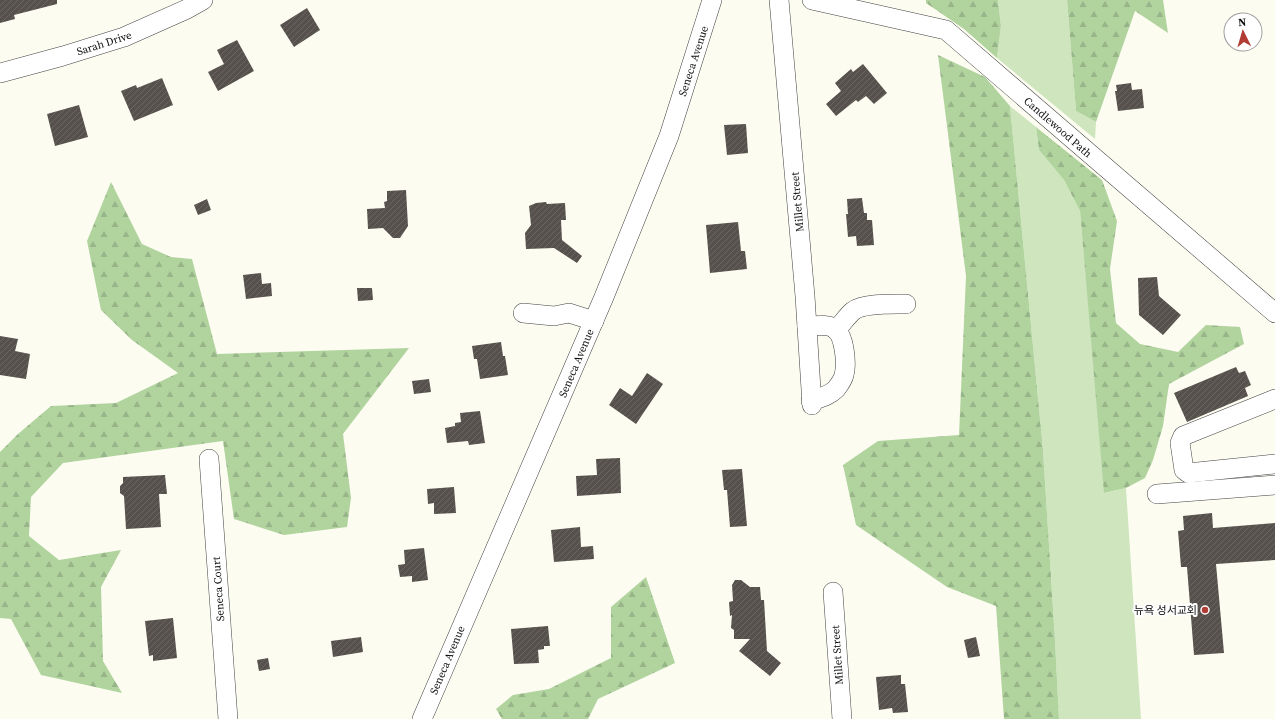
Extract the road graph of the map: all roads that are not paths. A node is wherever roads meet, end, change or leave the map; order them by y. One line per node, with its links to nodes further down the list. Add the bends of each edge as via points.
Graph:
1 (203, 0): 5 (street, Sarah Drive, via 124,37)
2 (712, 0): 9 (street, Seneca Avenue, via 669,136)
3 (779, 0): 10 (street, Millet Street)
4 (812, 0): 8 (street, Candlewood Path, via 946,30)
5 (0, 73)
6 (906, 304): 11 (street, via 858,308)
7 (523, 313): 9 (street, via 554,316 569,313)
8 (1275, 314)
9 (594, 321): 19 (street, Seneca Avenue)
10 (807, 326): 11 (street, via 830,326); 11 (street, Millet Street, via 811,403 836,389 845,374 844,345)
11 (836, 330)
12 (1275, 399): 14 (street, via 1183,436 1180,443 1184,470 1188,473)
13 (209, 459): 18 (street, Seneca Court)
14 (1275, 464)
15 (1275, 485): 16 (street)
16 (1157, 494)
17 (833, 592): 20 (street, Millet Street)
18 (228, 719)
19 (422, 719)
20 (842, 719)

